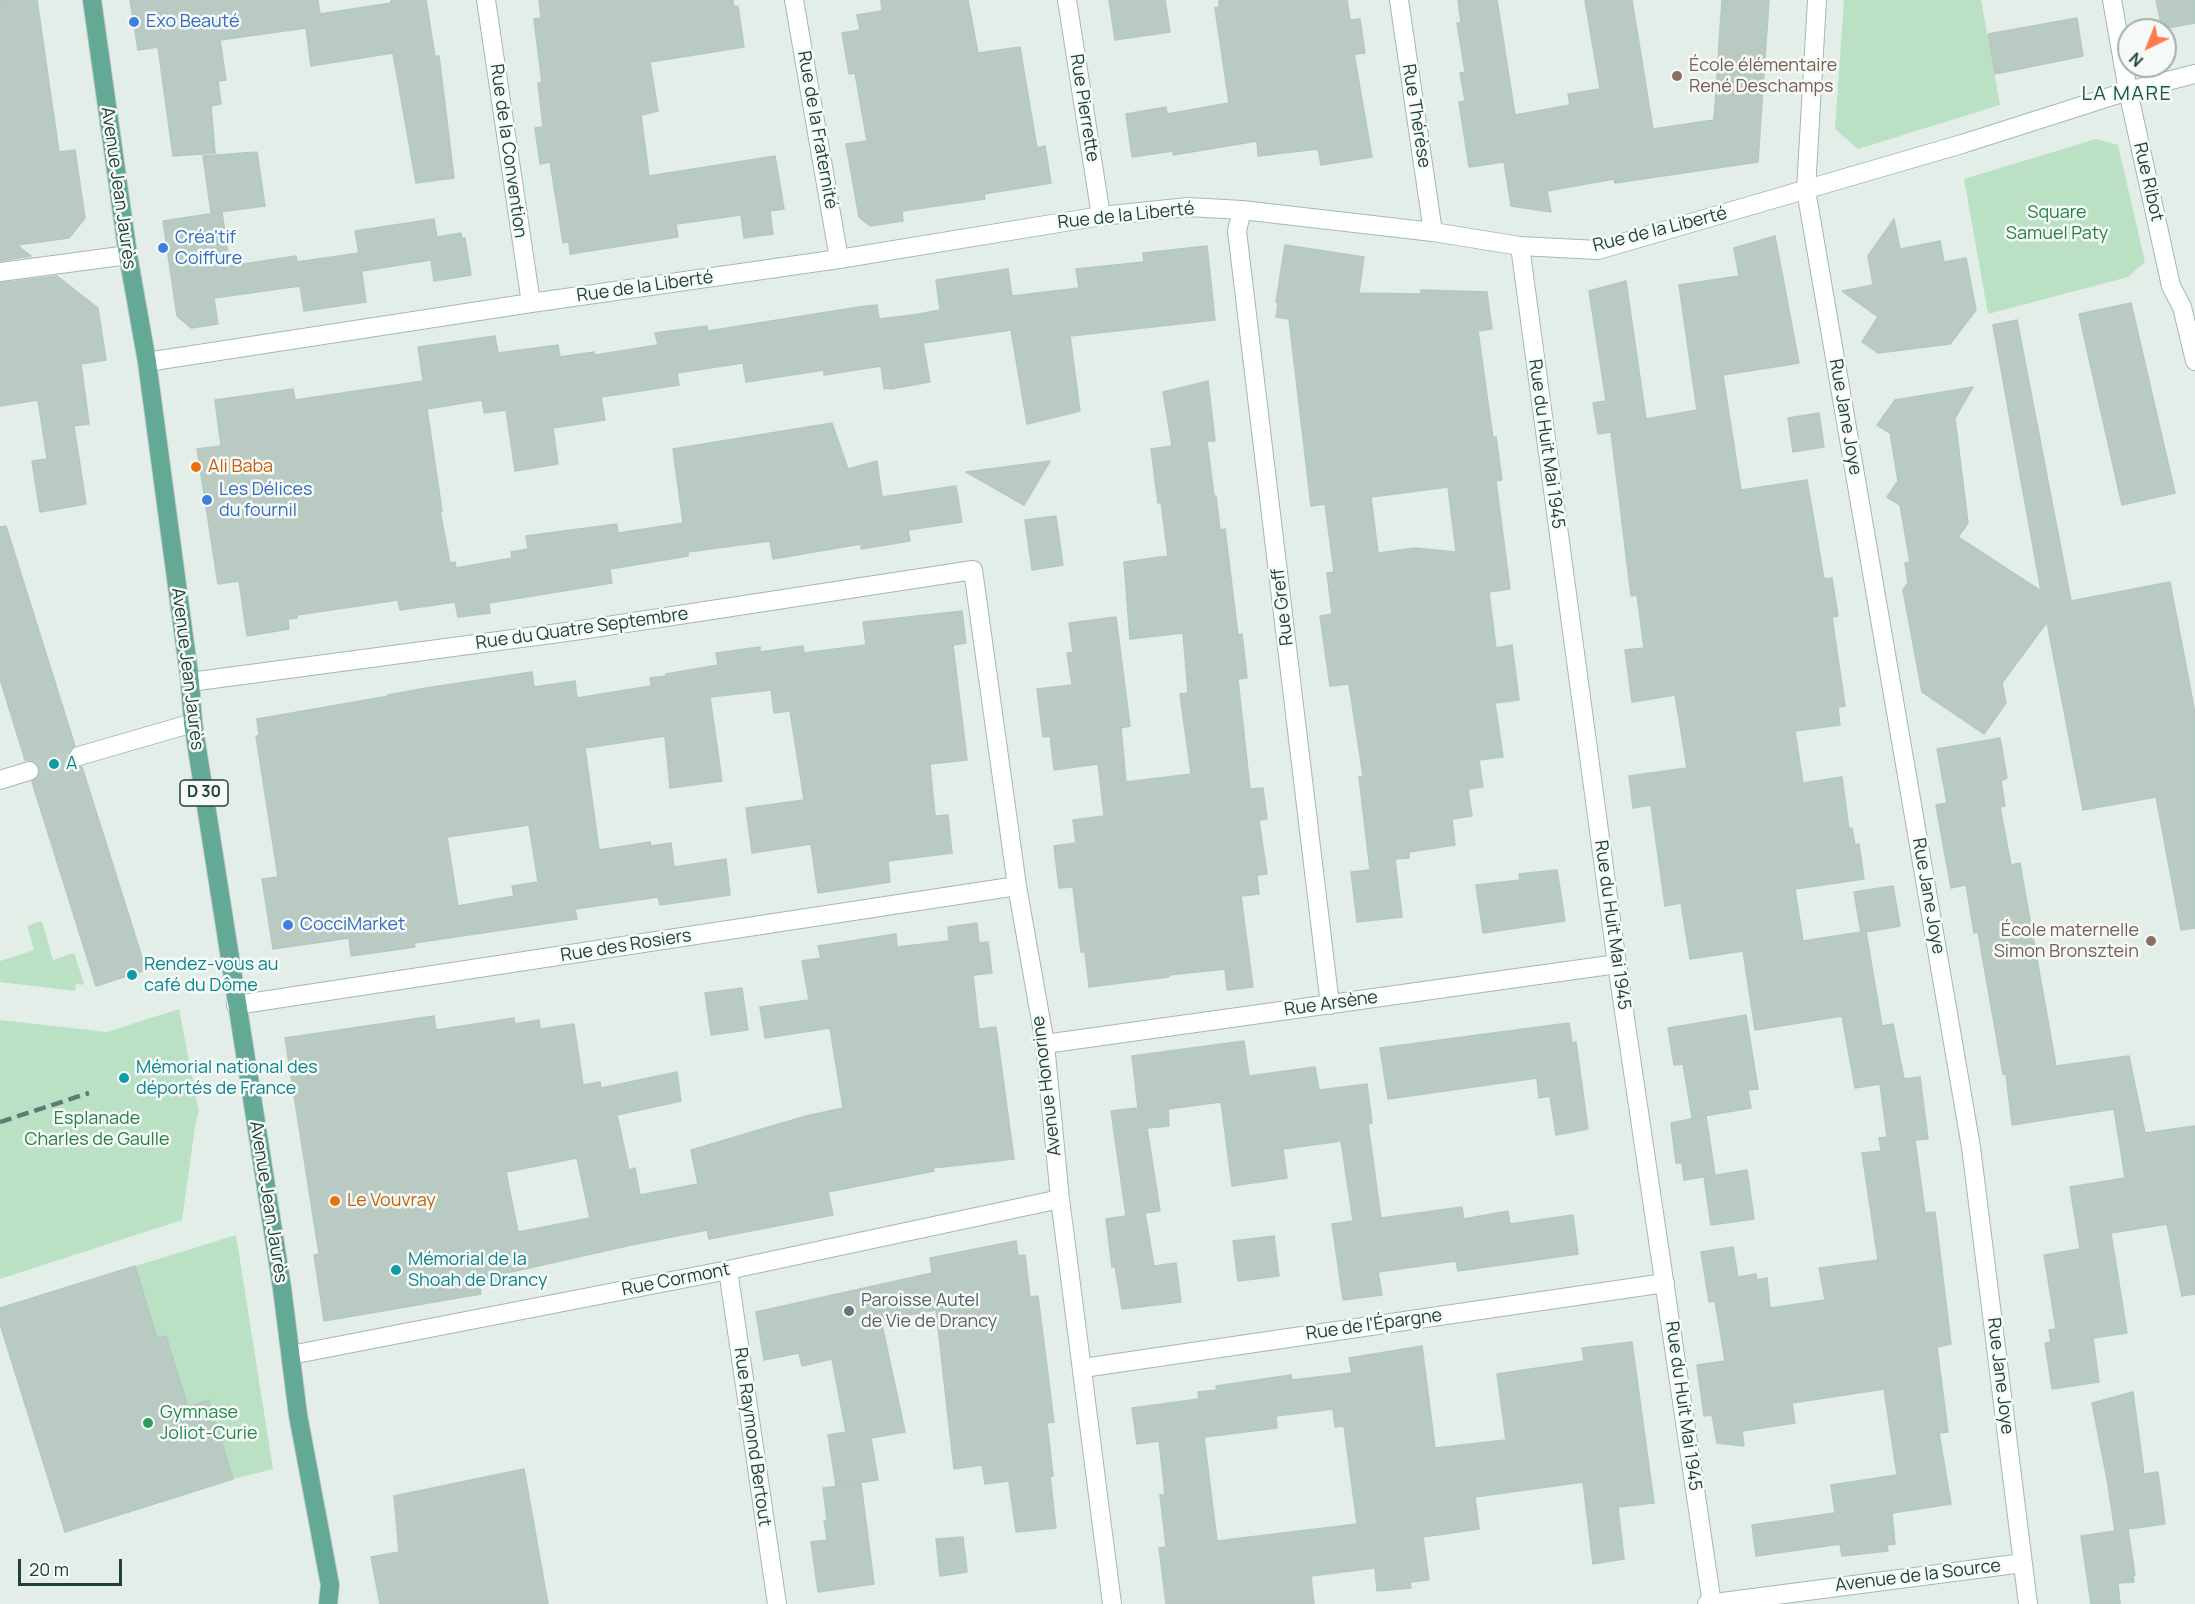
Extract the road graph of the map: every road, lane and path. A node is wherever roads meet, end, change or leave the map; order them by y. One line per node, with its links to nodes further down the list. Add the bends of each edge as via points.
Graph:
1 (92, 0): 15 (main road, Avenue Jean Jaurès / D 30)
2 (486, 0): 18 (street, Rue de la Convention)
3 (795, 0): 16 (street, Rue de la Fraternité)
4 (1067, 0): 12 (street, Rue Pierrette)
5 (1399, 0): 13 (street, Rue Thérèse)
6 (1817, 0): 10 (street, Rue Jane Joye)
7 (2112, 0): 9 (street, Rue Ribot)
8 (2195, 74): 9 (street, Rue de la Liberté)
9 (2128, 91): 10 (street, Rue de la Liberté); 19 (street, Rue Ribot, via 2171,286 2182,307)
10 (1806, 190): 14 (street, Rue de la Liberté, via 1598,249); 37 (street, Rue Jane Joye, via 1971,1147)
11 (1242, 210): 12 (street, Rue de la Liberté, via 1188,207); 13 (street, Rue de la Liberté); 30 (street, Rue Greff, via 1238,231)
12 (1101, 216): 16 (street, Rue de la Liberté)
13 (1433, 232): 14 (street, Rue de la Liberté)
14 (1520, 246): 28 (street, Rue du Huit Mai 1945)
15 (128, 255): 17 (street); 20 (main road, Avenue Jean Jaurès / D 30)
16 (839, 259): 18 (street, Rue de la Liberté)
17 (0, 272)
18 (531, 303): 20 (street, Rue de la Liberté)
19 (2195, 361)
20 (147, 362): 22 (main road, Avenue Jean Jaurès / D 30)
21 (973, 570): 22 (street, Rue du Quatre Septembre, via 581,630); 27 (street, Avenue Honorine)
22 (190, 681): 23 (main road, Avenue Jean Jaurès / D 30)
23 (193, 723): 24 (street); 29 (main road, Avenue Jean Jaurès / D 30)
24 (79, 756)
25 (29, 771): 26 (street)
26 (0, 780)
27 (1017, 886): 29 (street, Rue des Rosiers); 31 (street, Avenue Honorine)
28 (1617, 963): 30 (street, Rue Arsène); 34 (street, Rue du Huit Mai 1945)
29 (236, 1005): 35 (main road, Avenue Jean Jaurès / D 30)
30 (1330, 1005): 31 (street, Rue Arsène)
31 (1045, 1044): 32 (street, Avenue Honorine)
32 (1060, 1199): 33 (street, Rue Cormont); 36 (street, Avenue Honorine)
33 (728, 1270): 35 (street, Rue Cormont); 41 (street, Rue Raymond Bertout)
34 (1665, 1283): 36 (street, Rue de l'Épargne); 44 (street, Rue du Huit Mai 1945)
35 (291, 1355): 38 (main road, Avenue Jean Jaurès / D 30, via 298,1415)
36 (1083, 1368): 42 (street, Avenue Honorine)
37 (2023, 1563): 44 (street, Avenue de la Source); 45 (street, Rue Jane Joye)
38 (330, 1585): 39 (main road, Avenue Jean Jaurès / D 30); 40 (main road, Avenue Jean Jaurès)
39 (328, 1604)
40 (341, 1604)
41 (777, 1604)
42 (1112, 1604)
43 (1707, 1604): 44 (street, Avenue de la Source)
44 (1712, 1604)
45 (2028, 1604)

